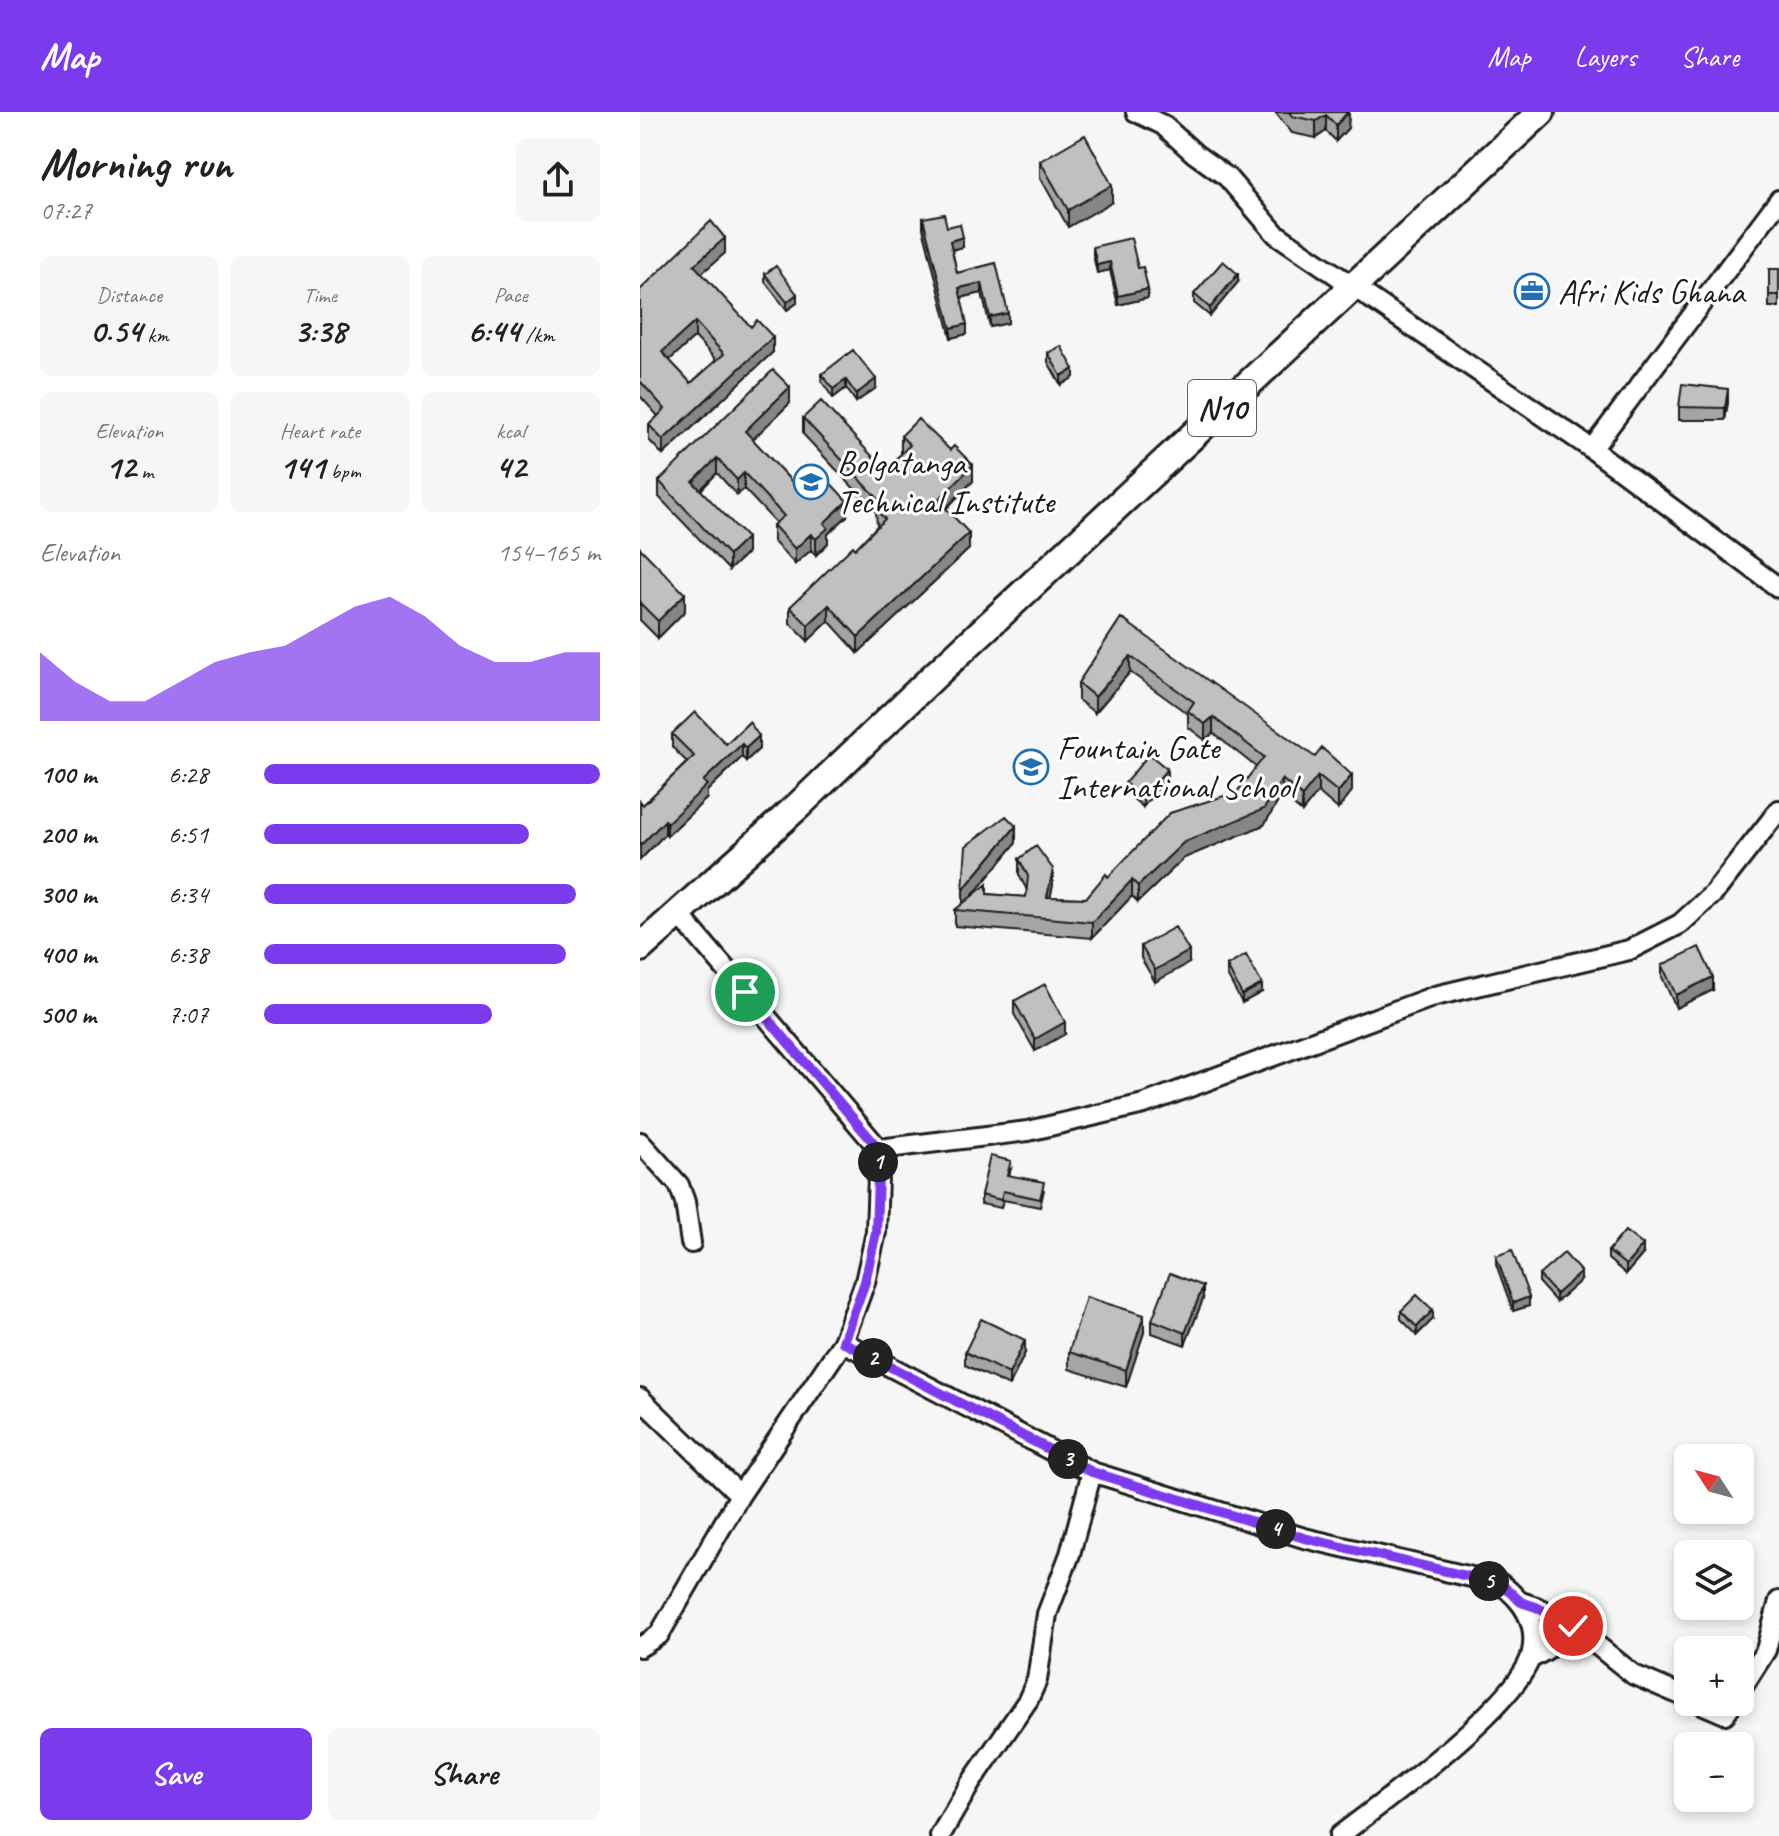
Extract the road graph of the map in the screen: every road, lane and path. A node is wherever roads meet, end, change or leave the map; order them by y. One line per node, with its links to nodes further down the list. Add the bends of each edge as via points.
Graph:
1 (1136, 112): 3 (street)
2 (1541, 112): 6 (highway, N10)
3 (1165, 118): 6 (street, via 1195,154 1227,177 1276,234)
4 (1779, 200): 5 (street)
5 (1773, 222): 7 (street)
6 (1354, 286): 7 (street); 10 (highway, N10)
7 (1592, 449): 8 (street)
8 (1779, 588)
9 (1779, 810): 13 (street, via 1714,893 1680,924 1629,950 1435,996 1144,1104 1028,1131)
10 (678, 913): 11 (highway, N10); 13 (street)
11 (640, 948)
12 (640, 1142): 14 (street, via 679,1185)
13 (879, 1149): 15 (street, via 876,1232)
14 (691, 1243)
15 (843, 1342): 17 (street); 18 (street)
16 (640, 1398): 18 (street)
17 (1092, 1472): 20 (street, via 1304,1538 1501,1584); 26 (street, via 1047,1614 1037,1680)
18 (740, 1495): 22 (street, via 659,1635)
19 (1779, 1601): 24 (street, via 1766,1650)
20 (1521, 1602): 21 (street); 23 (street, via 1531,1620)
21 (1573, 1626): 23 (street); 25 (street, via 1634,1675)
22 (640, 1647)
23 (1530, 1659): 27 (street, via 1507,1696)
24 (1754, 1669)
25 (1674, 1692)
26 (940, 1836)
27 (1339, 1836)

